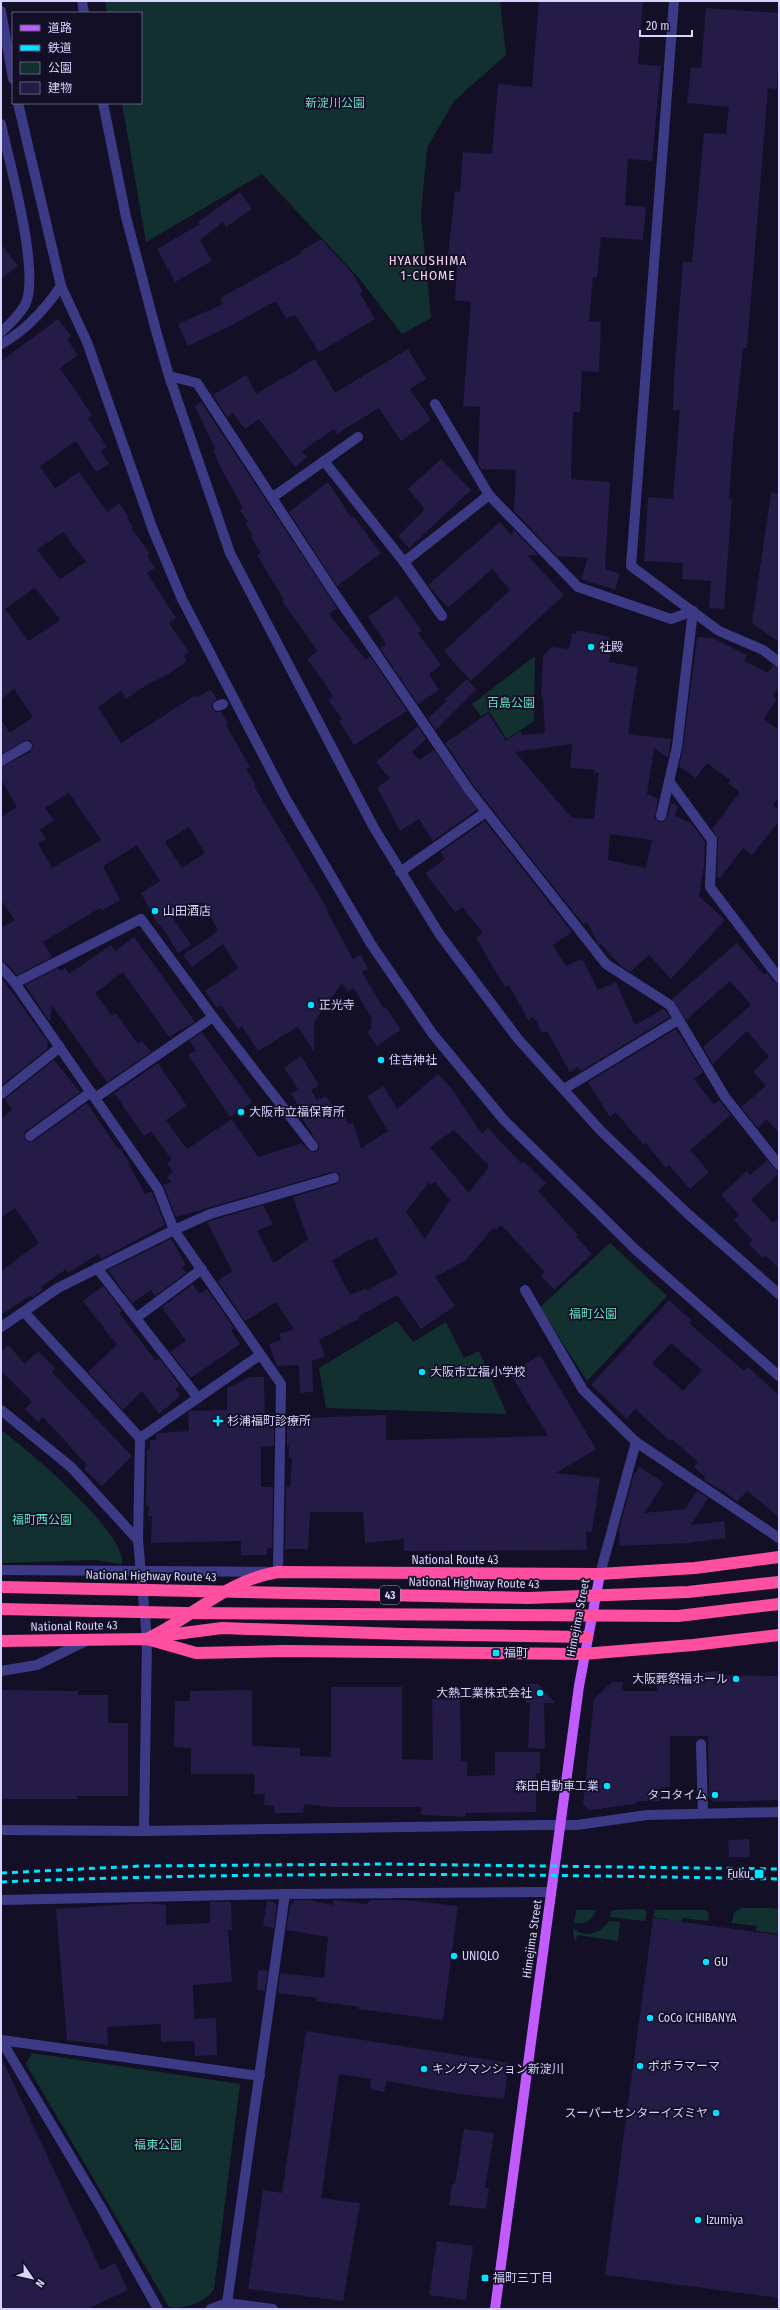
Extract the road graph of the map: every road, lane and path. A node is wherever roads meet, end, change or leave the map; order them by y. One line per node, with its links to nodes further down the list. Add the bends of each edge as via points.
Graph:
1 (82, 1): 4 (street)
2 (674, 1): 19 (street, via 631,566)
3 (1, 11): 5 (street)
4 (84, 12)
5 (12, 73)
6 (18, 104): 9 (street)
7 (102, 104): 12 (street, via 126,217)
8 (1, 124): 10 (street, via 24,233 29,272 26,304)
9 (61, 286): 11 (street, via 24,329); 50 (street, via 87,342 153,530 182,599 286,799 371,944 432,1033 503,1119 637,1251)
10 (1, 332)
11 (1, 344)
12 (169, 376): 17 (street, via 197,383); 27 (street, via 230,554 374,828)
13 (435, 404): 16 (street)
14 (358, 437): 15 (street)
15 (324, 461): 17 (street); 18 (street)
16 (489, 495): 18 (street); 19 (street, via 578,587 671,619)
17 (273, 497): 25 (street, via 331,588 468,790)
18 (404, 562): 20 (street)
19 (693, 611): 21 (street, via 719,631 763,650); 24 (street, via 677,747)
20 (442, 616)
21 (779, 662)
22 (27, 746): 23 (street)
23 (1, 762)
24 (669, 781): 26 (street); 29 (street, via 712,840 710,887)
25 (486, 812): 27 (street); 32 (street, via 606,964 670,1005)
26 (661, 816)
27 (400, 872): 34 (street, via 440,935 518,1039)
28 (1, 967): 30 (street)
29 (779, 978)
30 (15, 983): 31 (street, via 141,918); 33 (street)
31 (213, 1017): 36 (street); 38 (street)
32 (678, 1020): 34 (street); 39 (street, via 725,1098)
33 (60, 1047): 35 (street); 36 (street)
34 (564, 1089): 45 (street, via 601,1131)
35 (1, 1094)
36 (93, 1095): 37 (street); 41 (street, via 158,1189)
37 (30, 1136)
38 (313, 1146)
39 (779, 1165)
40 (334, 1178): 41 (street, via 210,1214)
41 (174, 1230): 42 (street); 43 (street)
42 (97, 1268): 46 (street, via 58,1288); 47 (street)
43 (202, 1269): 47 (street); 49 (street)
44 (525, 1290): 54 (street, via 583,1390)
45 (779, 1294)
46 (24, 1312): 48 (street); 53 (street)
47 (136, 1318): 51 (street)
48 (1, 1327)
49 (260, 1355): 51 (street); 60 (street, via 281,1384)
50 (779, 1376)
51 (198, 1398): 53 (street)
52 (1, 1410): 56 (street, via 71,1467)
53 (140, 1438): 56 (street)
54 (636, 1442): 55 (street); 61 (street)
55 (779, 1538)
56 (138, 1540): 59 (street)
57 (779, 1557): 61 (highway, National Route 43 / 43, via 695,1568)
58 (1, 1570): 59 (street)
59 (142, 1571): 60 (street); 68 (street)
60 (278, 1572): 61 (highway, National Route 43 / 43); 68 (highway, National Route 43 / 43, via 248,1579 213,1597 172,1626)
61 (600, 1574): 67 (main road, Himejima Street)
62 (779, 1582): 63 (highway, National Highway Route 43 / 43, bridge, via 688,1592 528,1598)
63 (1, 1588)
64 (779, 1604): 65 (highway, 43, bridge, via 678,1616)
65 (1, 1609)
66 (779, 1635): 71 (highway, National Route 43 / 43)
67 (587, 1637): 68 (highway, via 222,1628); 71 (main road, Himejima Street)
68 (147, 1638): 69 (highway, National Route 43 / 43); 71 (highway, National Route 43 / 43, via 196,1653 285,1651); 78 (street)
69 (90, 1639): 70 (highway, National Route 43 / 43); 72 (street, via 37,1665)
70 (1, 1641)
71 (583, 1654): 76 (main road, Himejima Street)
72 (1, 1671)
73 (701, 1744): 75 (street)
74 (779, 1812): 75 (street)
75 (703, 1813): 76 (street, via 647,1815)
76 (560, 1825): 78 (street); 79 (main road, Himejima Street)
77 (1, 1830): 78 (street)
78 (144, 1831)
79 (551, 1892): 80 (street); 88 (main road, Himejima Street)
80 (285, 1894): 81 (street); 83 (street)
81 (1, 1900)
82 (1, 2040): 83 (street); 85 (street, via 102,2209)
83 (260, 2076): 84 (street)
84 (227, 2303): 86 (street); 87 (street)
85 (158, 2309)
86 (211, 2309)
87 (272, 2309)
88 (495, 2309)

